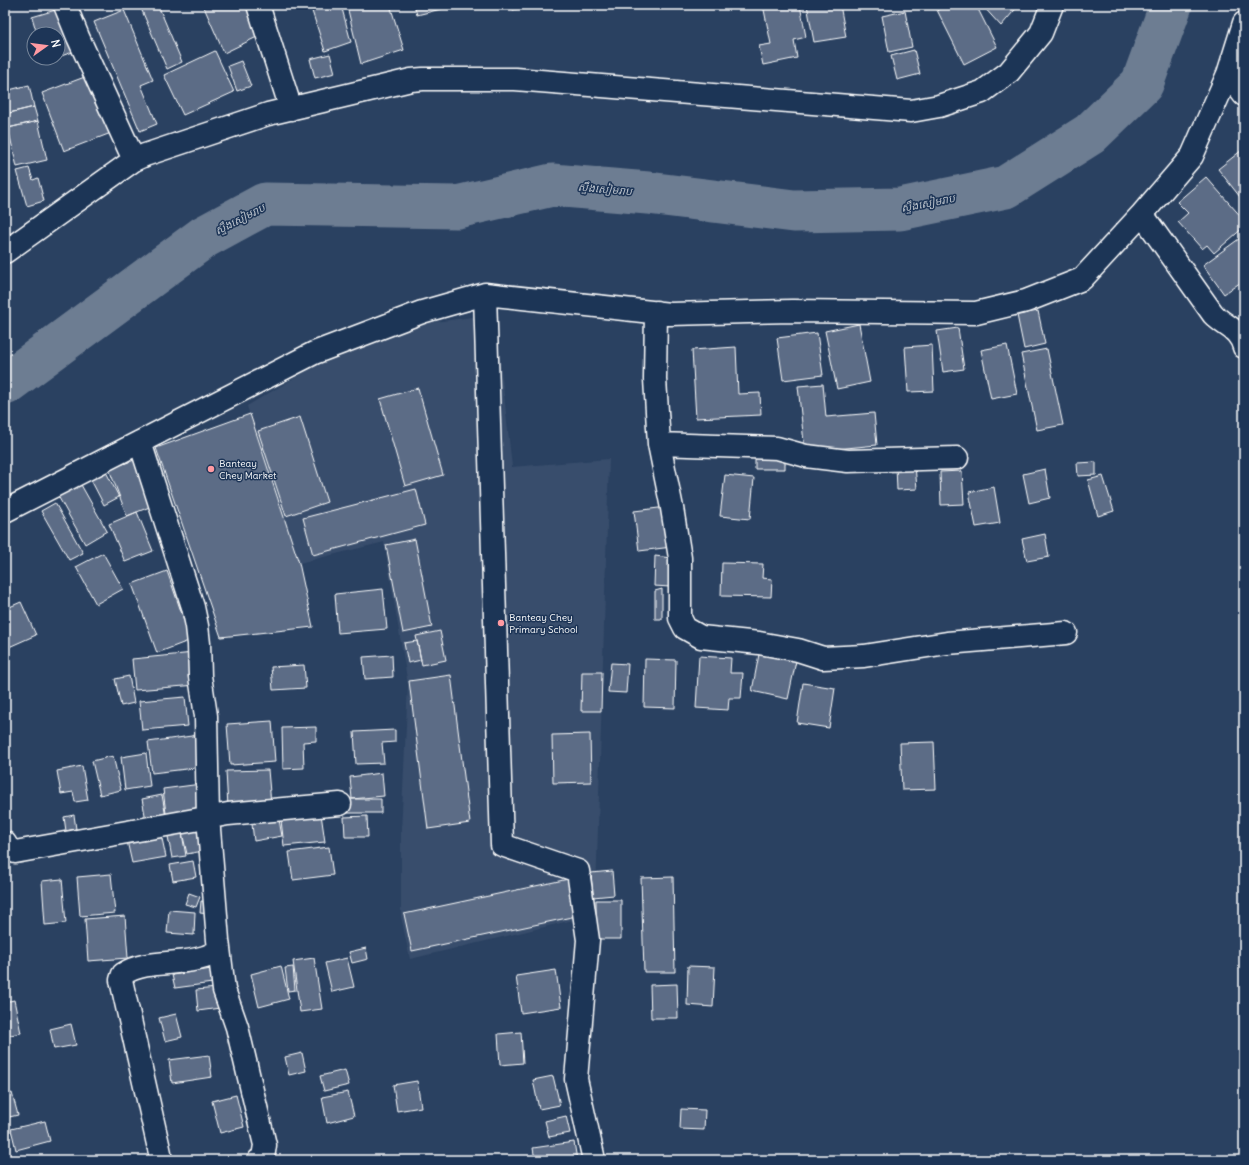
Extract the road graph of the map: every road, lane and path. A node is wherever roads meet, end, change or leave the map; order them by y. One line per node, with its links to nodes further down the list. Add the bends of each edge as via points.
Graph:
1 (65, 5): 8 (street)
2 (258, 5): 7 (street)
3 (1052, 5): 7 (street, via 1041,33 1009,72 982,92 939,106 911,111 515,79 411,80)
4 (1244, 23): 5 (street)
5 (1228, 74): 6 (street); 9 (street, via 1192,156)
6 (1244, 95)
7 (290, 109): 8 (street, via 268,114)
8 (134, 160): 10 (street)
9 (1142, 214): 12 (street, via 1082,279 1026,301 976,314); 13 (street, via 1213,314 1238,332)
10 (5, 252)
11 (485, 294): 12 (street); 14 (street, via 422,312 314,353); 25 (street, via 502,845 578,871 588,940 576,1079)
12 (656, 312): 15 (street, via 655,379)
13 (1244, 347)
14 (140, 442): 17 (street); 20 (street, via 197,626 206,716)
15 (659, 444): 16 (street, via 777,448 806,456 848,461); 18 (street, via 680,558 680,618 685,628 701,637 759,643 798,650 823,658 864,656 947,643)
16 (957, 458)
17 (5, 511)
18 (1066, 633)
19 (340, 804): 20 (street)
20 (208, 817): 21 (street, via 15,852); 22 (street)
21 (5, 843)
22 (219, 951): 23 (street, via 204,957 130,970 123,974 121,980); 24 (street, via 224,990 237,1027 265,1145 263,1158)
23 (160, 1160)
24 (259, 1160)
25 (594, 1160)

